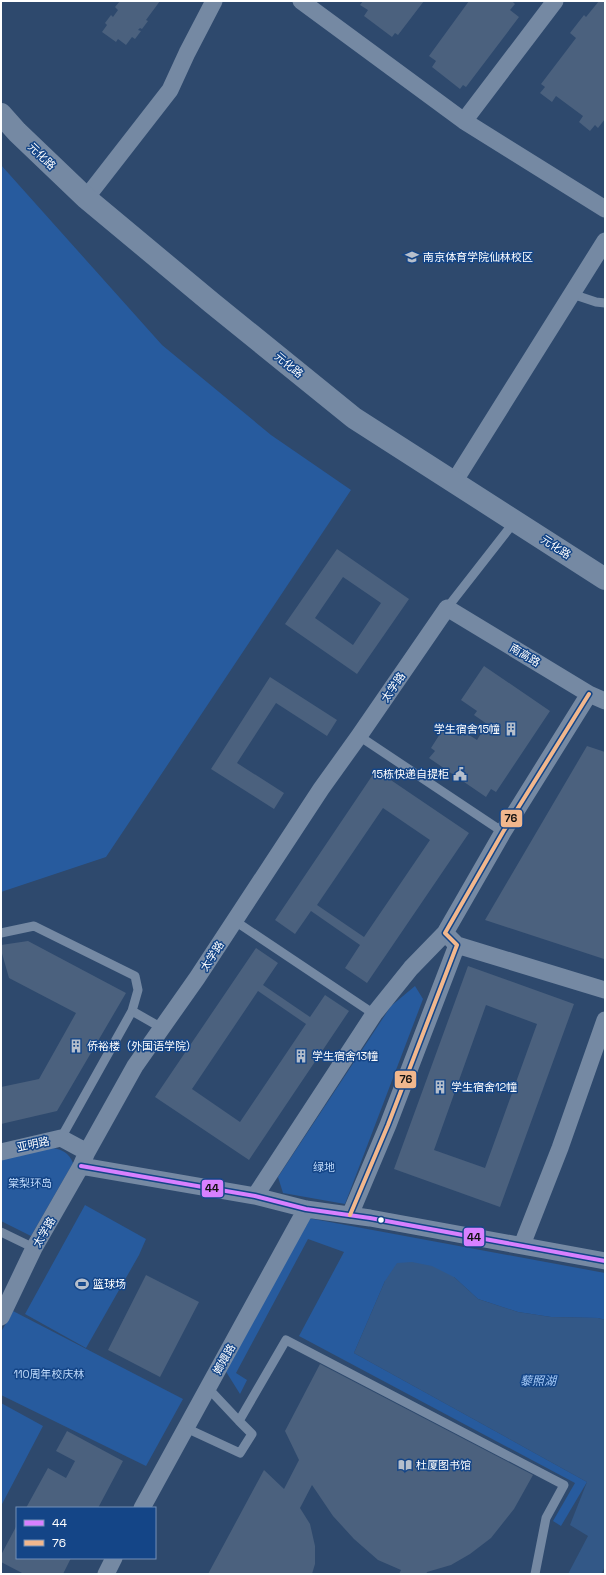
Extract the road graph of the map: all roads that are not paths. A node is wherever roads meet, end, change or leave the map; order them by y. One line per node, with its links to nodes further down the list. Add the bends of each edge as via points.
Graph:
1 (214, 1): 6 (street, via 170,90)
2 (301, 1): 5 (street)
3 (555, 1): 5 (street)
4 (1, 114): 6 (street, 元化路)
5 (464, 120): 7 (street)
6 (86, 198): 11 (street, 元化路, via 354,418)
7 (605, 209)
8 (605, 241): 9 (street)
9 (572, 294): 10 (lane); 11 (street)
10 (605, 303)
11 (454, 482): 12 (street, 元化路)
12 (515, 520): 13 (street, 元化路); 14 (lane)
13 (605, 579)
14 (447, 608): 15 (street, 南高路); 17 (street, 太学路)
15 (589, 694): 16 (street, 南高路); 18 (street)
16 (605, 701)
17 (359, 736): 18 (lane); 19 (street, 太学路, via 321,789)
18 (503, 832): 21 (street)
19 (235, 921): 24 (lane); 26 (street, 太学路)
20 (1, 933): 23 (lane, via 34,926 135,976 138,990)
21 (451, 939): 22 (street); 24 (street, via 411,968); 32 (street, via 388,1125)
22 (605, 990)
23 (132, 1011): 26 (lane); 27 (lane)
24 (374, 1014): 30 (street)
25 (605, 1020): 34 (street)
26 (162, 1028): 29 (street, 太学路, via 135,1066)
27 (61, 1138): 28 (street, 亚明路); 29 (street, 亚明路)
28 (1, 1152)
29 (84, 1159): 30 (street, 亚明路); 35 (street, 太学路)
30 (255, 1196): 31 (street, 亚明路)
31 (306, 1209): 32 (street, 亚明路); 38 (street, 嫏嬛路)
32 (350, 1215): 34 (street, 亚明路)
33 (1, 1232): 35 (lane)
34 (522, 1246): 36 (street, 亚明路)
35 (34, 1248): 37 (street, 太学路)
36 (605, 1260)
37 (1, 1317)
38 (208, 1388): 39 (lane); 40 (street, 嫏嬛路)
39 (239, 1420): 40 (lane, via 252,1434 240,1453); 44 (lane, via 286,1340 564,1485 546,1518)
40 (186, 1428): 41 (street, 嫏嬛路)
41 (143, 1507)
42 (114, 1559): 43 (street)
43 (106, 1574)
44 (535, 1574)

